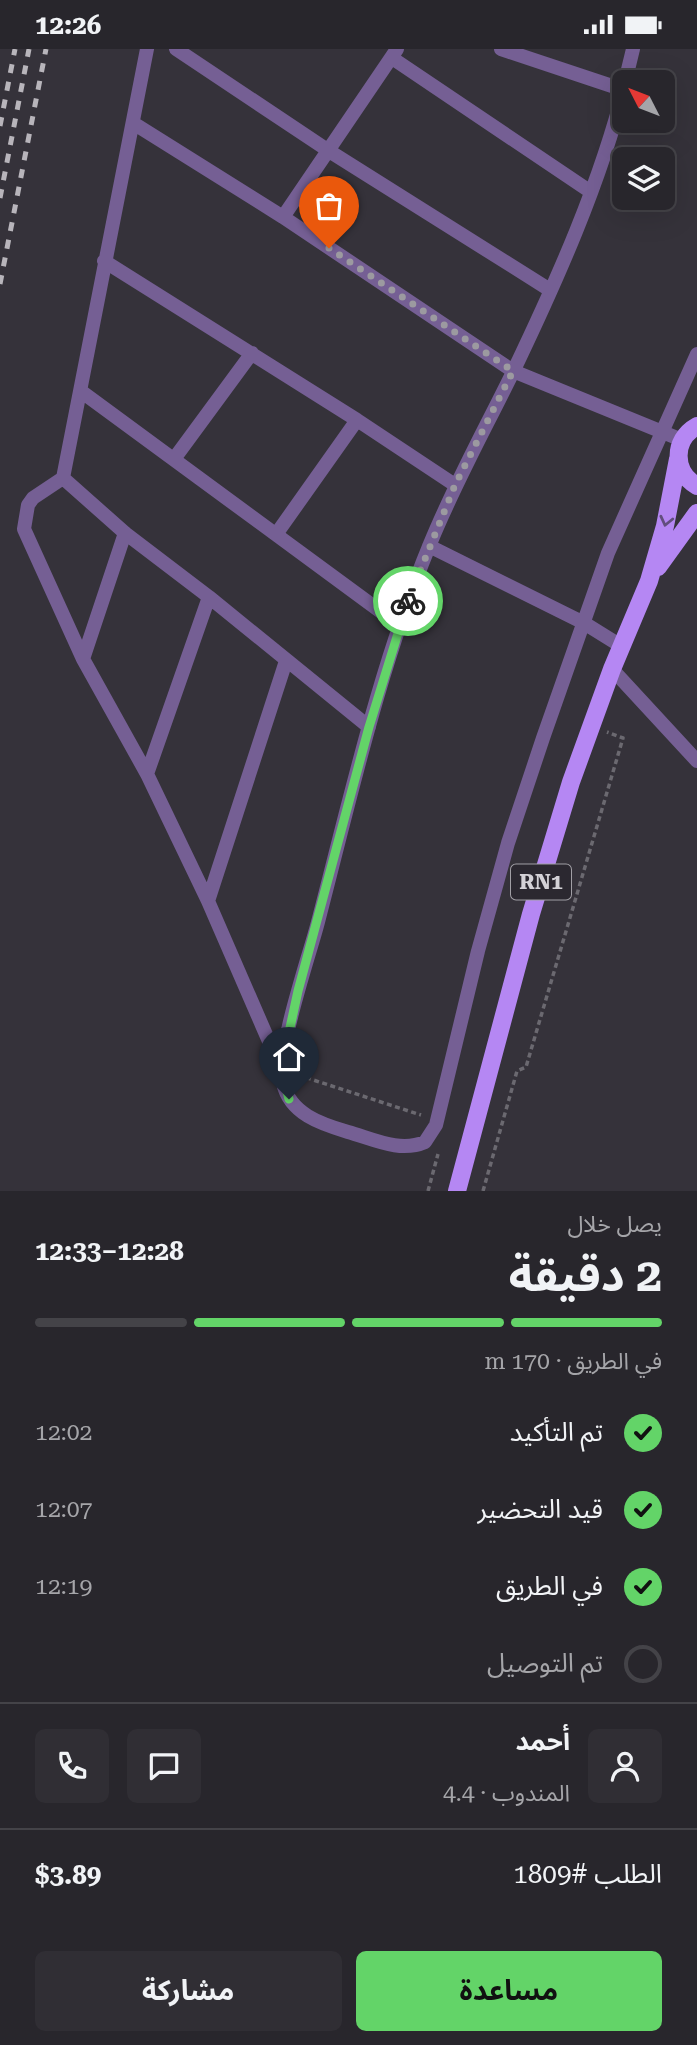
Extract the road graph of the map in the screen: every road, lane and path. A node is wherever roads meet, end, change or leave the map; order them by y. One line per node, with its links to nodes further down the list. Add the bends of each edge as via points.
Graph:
1 (147, 49): 8 (street)
2 (176, 49): 10 (street)
3 (501, 49): 7 (street)
4 (633, 49): 6 (street)
5 (394, 53): 10 (street); 11 (street)
6 (628, 70)
7 (612, 82)
8 (133, 123): 12 (street); 13 (street)
9 (612, 127): 11 (street)
10 (329, 151): 12 (street); 14 (street)
11 (591, 192): 14 (street)
12 (283, 217): 17 (street)
13 (104, 261): 15 (street); 18 (street)
14 (550, 290): 17 (street)
15 (252, 353): 19 (street); 22 (street)
16 (697, 354): 21 (street)
17 (513, 371): 21 (street); 25 (street)
18 (82, 392): 22 (street); 24 (street)
19 (358, 420): 25 (street); 29 (street)
20 (693, 429): 21 (street); 23 (main road, RN1)
21 (662, 432): 33 (street, via 608,553)
22 (174, 459): 29 (street)
23 (678, 459): 26 (main road, via 685,476); 31 (main road, RN1, one-way to 31)
24 (63, 478): 28 (street); 36 (street, via 33,498 24,529)
25 (455, 485): 30 (street)
26 (697, 487)
27 (697, 513): 31 (main road, RN1)
28 (125, 533): 32 (street); 36 (street)
29 (276, 533): 34 (street)
30 (429, 546): 33 (street); 34 (street)
31 (649, 581): 35 (main road, RN1)
32 (209, 597): 37 (street); 42 (street)
33 (584, 623): 35 (street); 45 (street, via 508,843)
34 (399, 625): 39 (street)
35 (621, 646): 38 (main road, RN1)
36 (83, 659): 42 (street)
37 (286, 660): 39 (street); 43 (street)
38 (612, 669): 40 (main road, RN1); 41 (street)
39 (369, 727): 44 (street)
40 (591, 727): 48 (main road, RN1, via 531,914); 49 (path, via 623,738 526,1067 517,1071)
41 (697, 761)
42 (147, 774): 43 (street)
43 (208, 901): 44 (street)
44 (281, 1069): 45 (path); 45 (street, via 289,1099 314,1121 402,1148 425,1142)
45 (437, 1120)
46 (440, 1145): 47 (path)
47 (428, 1191)
48 (457, 1191)
49 (483, 1191)

